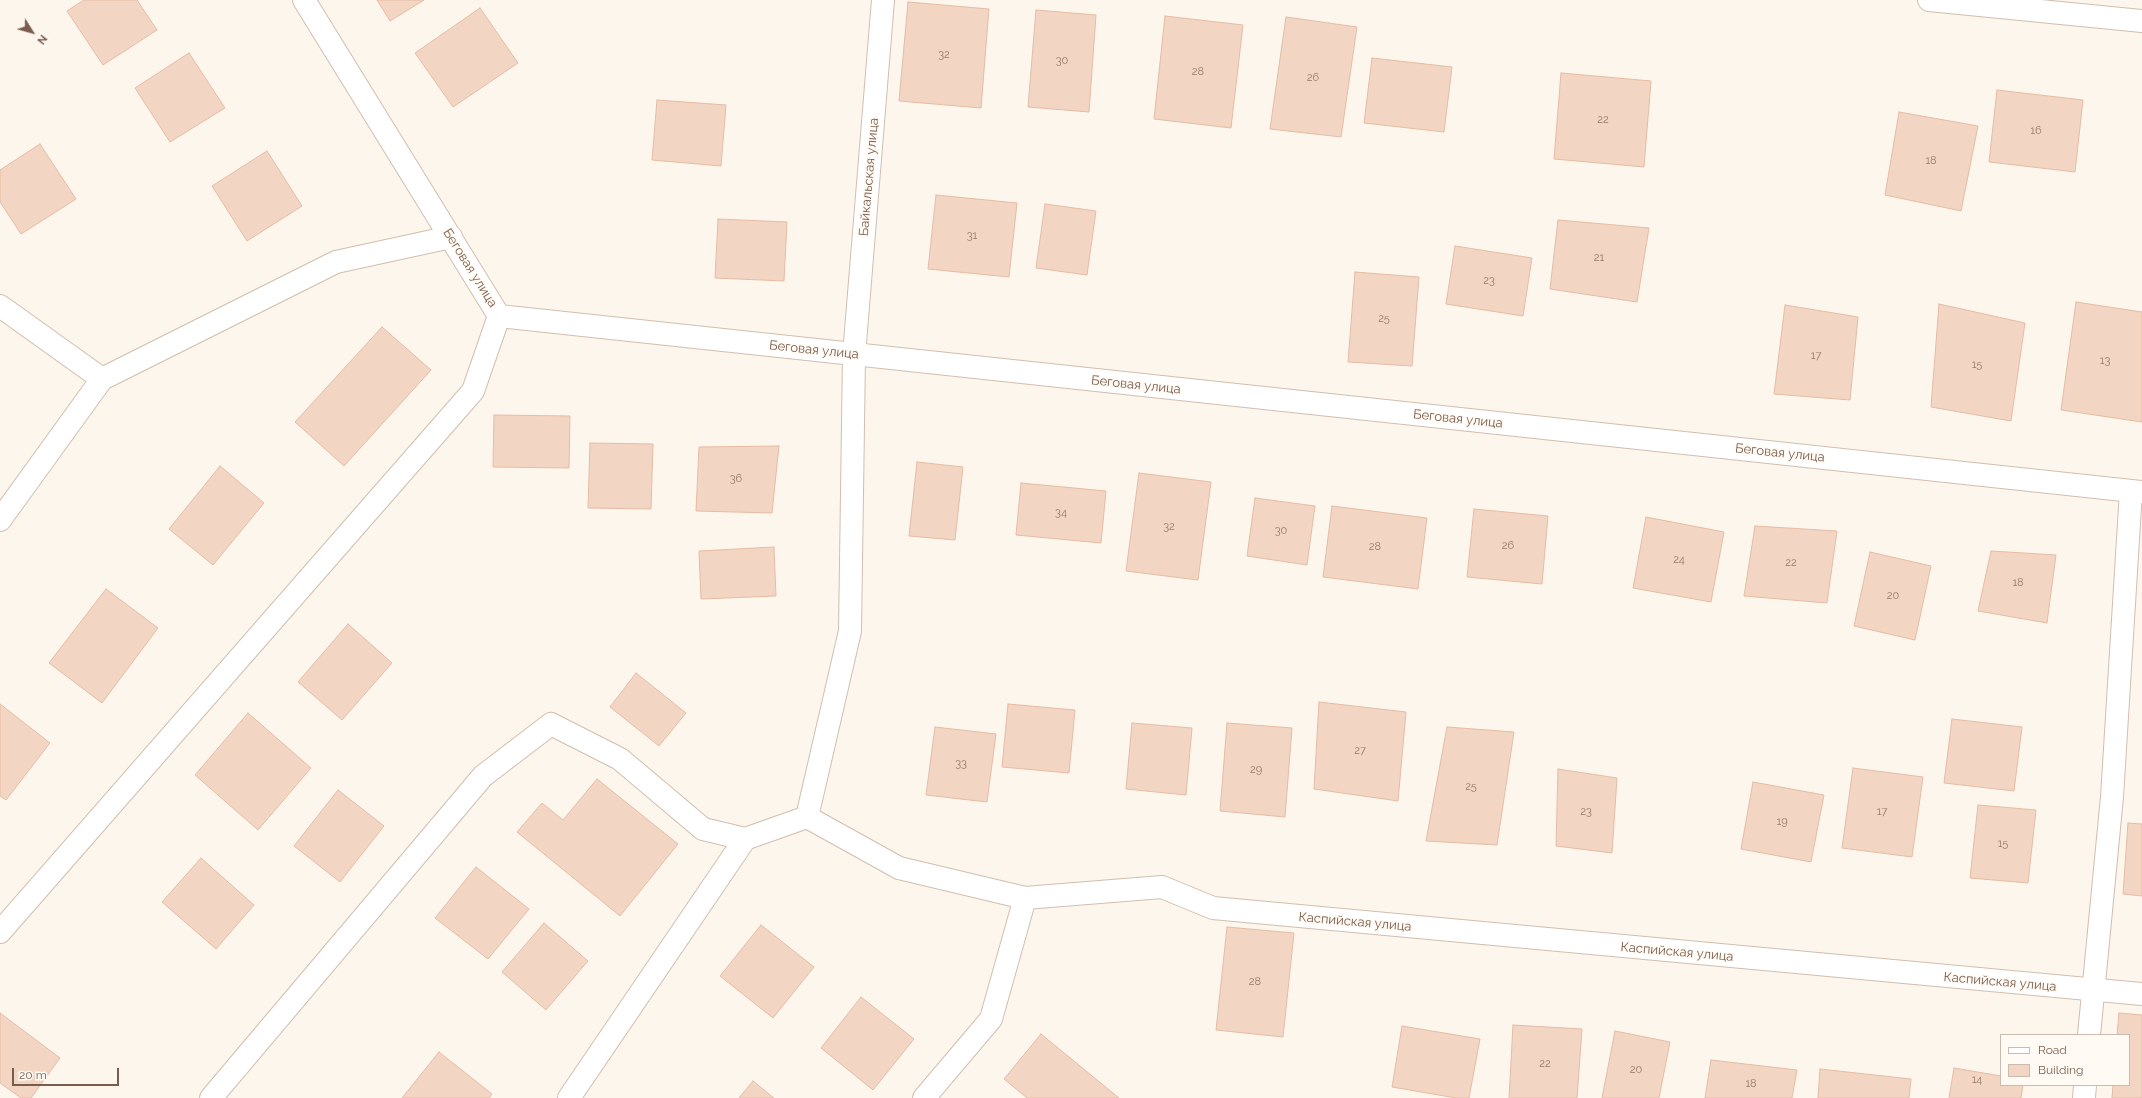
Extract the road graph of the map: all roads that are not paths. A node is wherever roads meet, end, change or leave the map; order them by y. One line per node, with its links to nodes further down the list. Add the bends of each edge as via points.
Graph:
1 (304, 0): 5 (street, Беговая улица)
2 (883, 0): 8 (street, Байкальская улица)
3 (1929, 0): 4 (street)
4 (2142, 21)
5 (450, 237): 7 (street, Беговая улица); 9 (street, via 336,262)
6 (0, 306): 9 (street)
7 (499, 316): 8 (street, Беговая улица); 15 (street, via 473,391)
8 (854, 355): 10 (street, Беговая улица); 12 (street, Байкальская улица, via 850,631)
9 (102, 379): 11 (street)
10 (2136, 491): 16 (street, via 2112,797)
11 (0, 520)
12 (807, 817): 13 (street); 14 (street, Каспийская улица, via 900,868)
13 (745, 839): 20 (street, via 703,829 620,759 551,724 483,776); 21 (street)
14 (1025, 898): 16 (street, Каспийская улица, via 1162,887 1213,908); 22 (street, via 991,1019)
15 (0, 932)
16 (2093, 990): 17 (street, Каспийская улица); 18 (street)
17 (2142, 994)
18 (2089, 1034)
19 (2085, 1086): 23 (street)
20 (211, 1098)
21 (569, 1098)
22 (924, 1098)
23 (2084, 1098)

